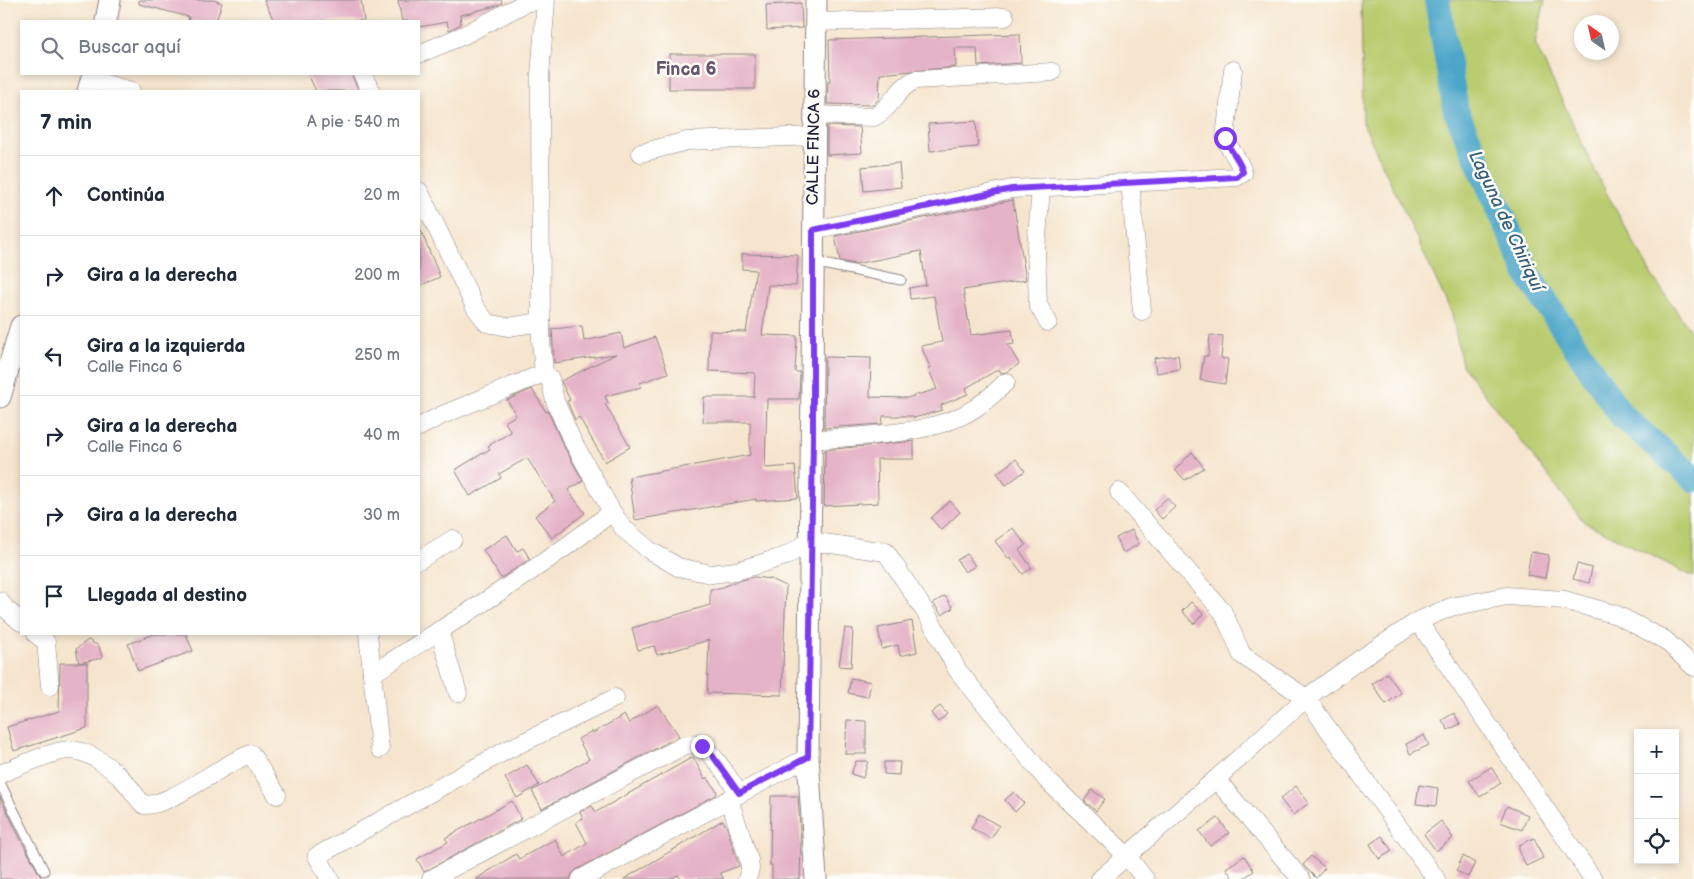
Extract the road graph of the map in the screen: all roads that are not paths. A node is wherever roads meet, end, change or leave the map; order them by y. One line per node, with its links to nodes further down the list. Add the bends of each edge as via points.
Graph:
1 (110, 0): 6 (street)
2 (546, 0): 22 (street, via 540,76)
3 (816, 0): 7 (street, CALLE FINCA 6)
4 (530, 1): 8 (street)
5 (1005, 17): 7 (street)
6 (106, 20)
7 (815, 22): 13 (street, CALLE FINCA 6)
8 (420, 54)
9 (1233, 70): 15 (street, via 1225,138 1243,172 1237,177)
10 (1052, 72): 13 (street, via 916,80 908,82 882,113 874,117)
11 (91, 82): 12 (street)
12 (127, 90)
13 (815, 126): 14 (street, via 687,141); 18 (street, CALLE FINCA 6)
14 (641, 153)
15 (1130, 182): 16 (street); 21 (street)
16 (1041, 188): 18 (street, via 1012,189); 23 (street, via 1036,249 1038,305)
17 (420, 193): 22 (street, via 475,307 487,323 508,327)
18 (813, 230): 19 (street, CALLE FINCA 6)
19 (813, 262): 20 (lane); 29 (street, CALLE FINCA 6)
20 (901, 280)
21 (1142, 311)
22 (541, 322): 25 (street)
23 (1048, 322)
24 (20, 329): 27 (street)
25 (544, 373): 28 (street); 31 (street, via 550,379 555,401 571,438)
26 (1006, 382): 29 (street, via 965,414 934,426 880,435)
27 (0, 397)
28 (420, 427)
29 (813, 440): 33 (street, CALLE FINCA 6)
30 (1119, 492): 46 (street, via 1223,612 1242,655)
31 (612, 512): 33 (street, via 624,529 649,550 678,567 711,574 736,571 786,556); 38 (street, via 511,585)
32 (453, 539): 34 (street)
33 (810, 541): 48 (street, CALLE FINCA 6); 54 (street, via 886,552 928,616 958,671 1046,780)
34 (420, 559)
35 (0, 600): 36 (street)
36 (20, 621)
37 (1418, 621): 41 (street, via 1451,607 1507,596 1564,600 1617,615 1665,640); 46 (street); 65 (street)
38 (438, 630): 42 (street); 44 (street)
39 (37, 635): 43 (street, via 46,642)
40 (368, 635): 42 (street)
41 (1694, 667)
42 (372, 674): 47 (street)
43 (50, 686)
44 (458, 693)
45 (616, 698): 56 (street, via 507,750 316,856)
46 (1306, 698): 50 (street); 64 (street)
47 (380, 749)
48 (808, 757): 53 (street); 60 (street, CALLE FINCA 6)
49 (0, 774): 52 (street, via 68,750 86,753 125,782 144,805 151,805 251,754)
50 (1216, 779): 54 (street); 63 (street)
51 (0, 783): 55 (lane)
52 (277, 795)
53 (734, 796): 57 (street, via 710,752 702,746 683,746); 58 (street); 59 (street, via 749,860)
54 (1127, 856): 61 (street); 62 (street)
55 (44, 872)
56 (330, 879)
57 (431, 879)
58 (581, 879)
59 (746, 879)
60 (816, 879)
61 (1100, 879)
62 (1145, 879)
63 (1301, 879)
64 (1436, 879)
65 (1593, 879)

